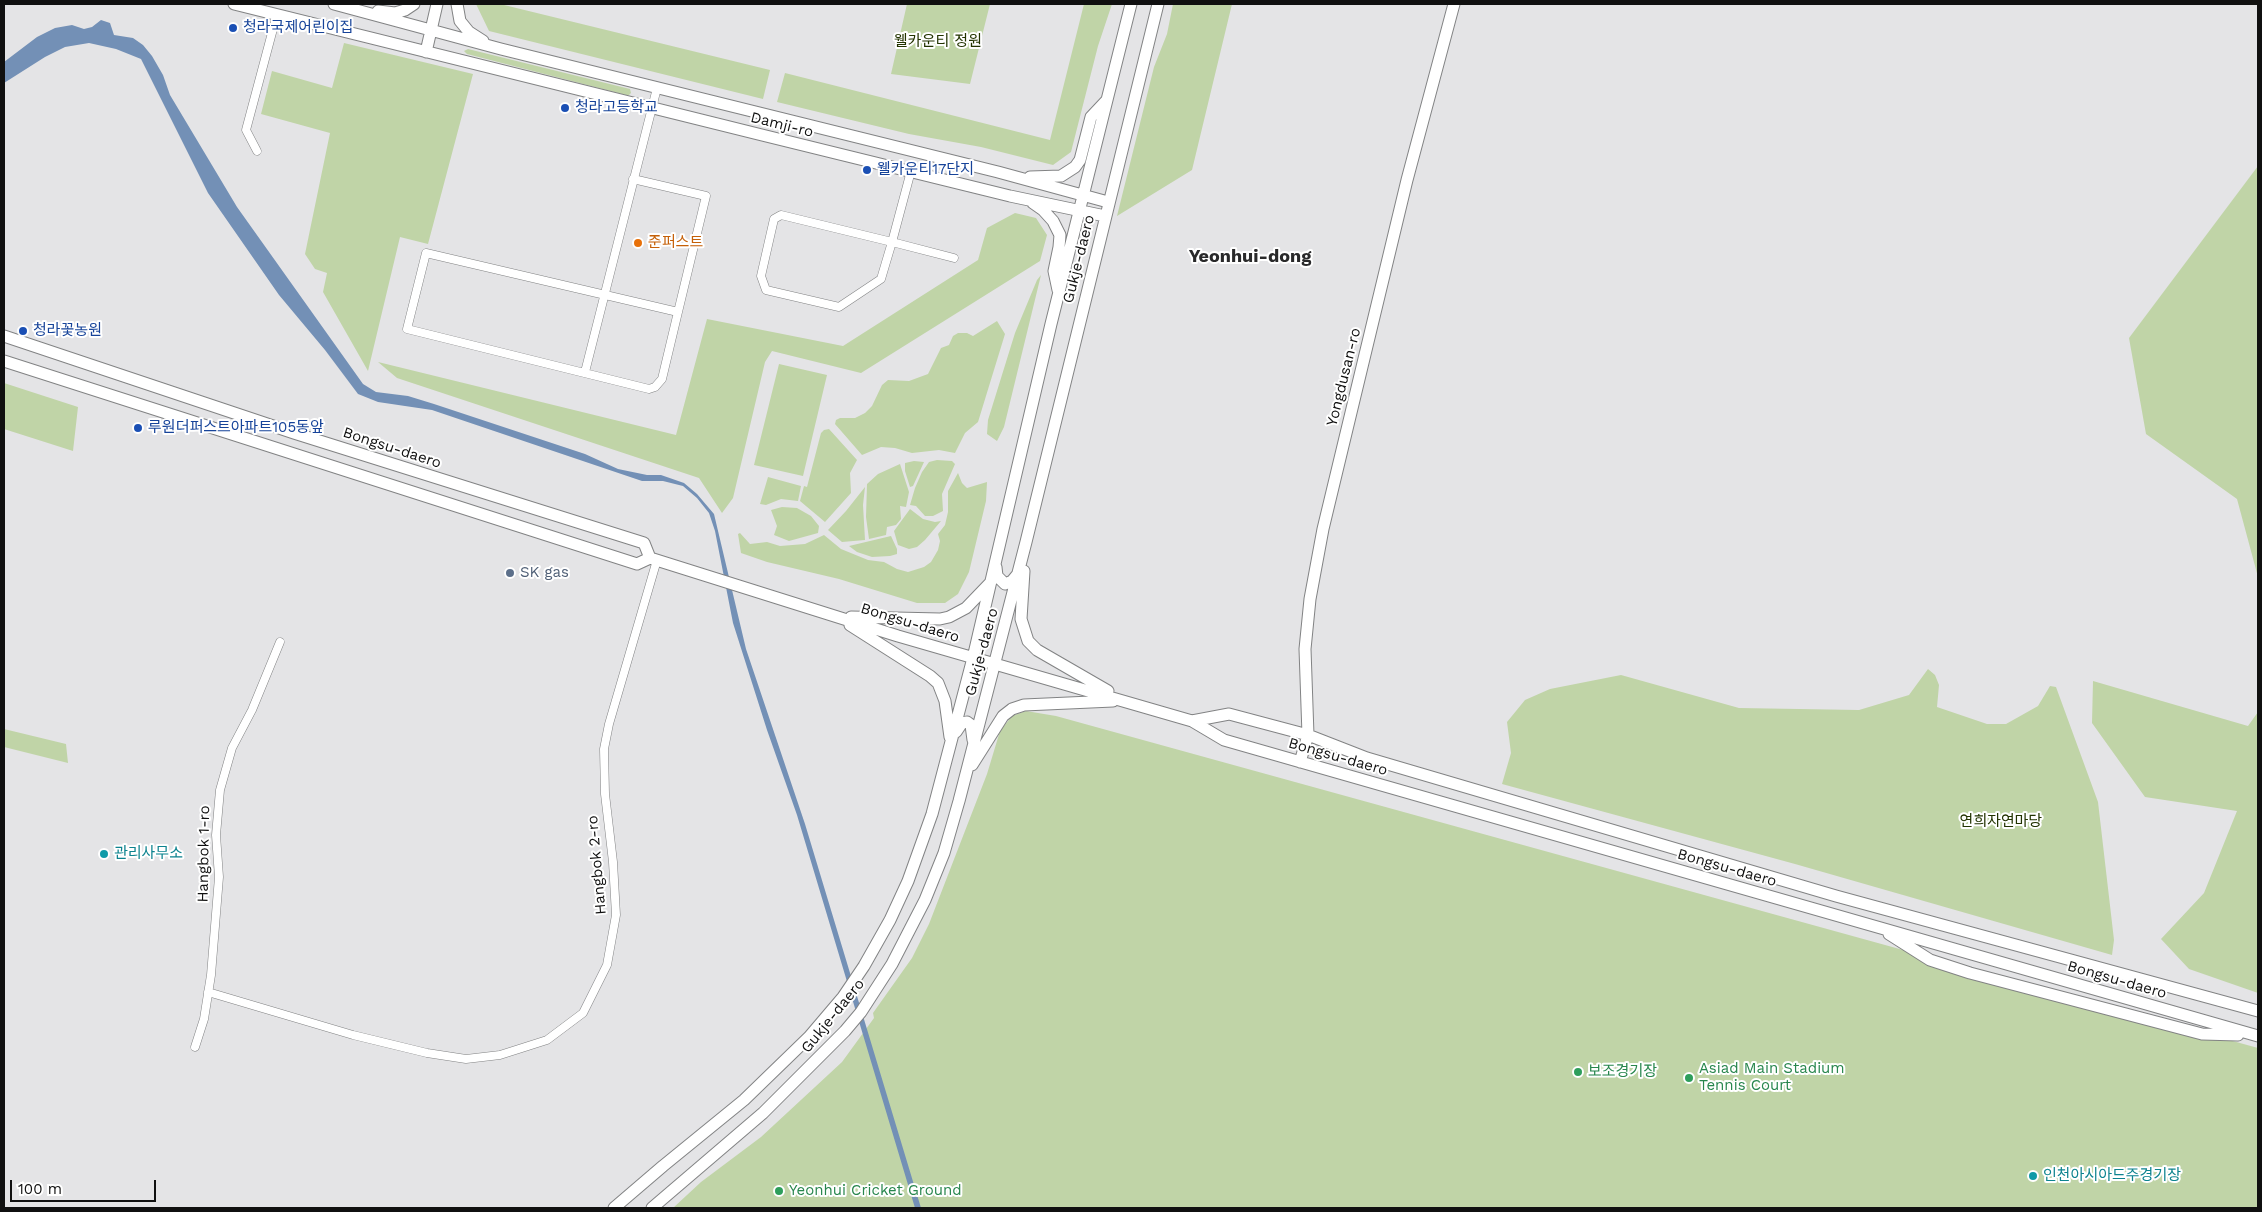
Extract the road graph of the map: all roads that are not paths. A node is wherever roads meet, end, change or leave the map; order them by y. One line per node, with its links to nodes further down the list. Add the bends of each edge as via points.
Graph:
1 (234, 4): 10 (main road)
2 (334, 4): 9 (main road)
3 (414, 4): 9 (main road, via 395,12)
4 (437, 4): 11 (main road)
5 (457, 4): 12 (main road, via 460,21 469,32)
6 (1131, 4): 15 (main road, Gukje-daero)
7 (1158, 4): 23 (main road, Gukje-daero)
8 (1454, 4): 45 (main road, Yongdusan-ro, via 1407,180 1323,529 1305,649)
9 (360, 10): 11 (main road)
10 (278, 14): 13 (main road); 17 (street, via 246,130)
11 (431, 30): 12 (main road); 13 (main road)
12 (501, 49): 14 (main road)
13 (426, 52): 16 (main road, Damji-ro)
14 (657, 88): 16 (street); 19 (main road)
15 (1108, 98): 19 (main road, via 1091,117 1080,160 1068,173); 22 (main road, Gukje-daero)
16 (652, 108): 18 (main road, Damji-ro); 20 (street)
17 (257, 151)
18 (911, 171): 21 (main road, Damji-ro); 26 (street)
19 (1016, 177): 21 (main road, via 1038,188 1038,192 1028,196); 22 (main road)
20 (634, 179): 29 (street); 30 (street, via 706,196)
21 (1010, 196): 24 (main road, Damji-ro); 28 (main road, via 1031,202 1043,210 1057,227 1060,235 1054,270)
22 (1084, 196): 23 (main road); 24 (main road, Gukje-daero)
23 (1108, 202): 25 (main road, Gukje-daero)
24 (1080, 211): 25 (main road, Damji-ro); 28 (main road, Gukje-daero)
25 (1104, 216): 34 (main road, Gukje-daero)
26 (892, 242): 26 (street, via 882,280 839,306 766,290 761,276 774,219 781,215); 27 (street)
27 (954, 258)
28 (1059, 294): 36 (main road, Gukje-daero)
29 (604, 296): 30 (street); 33 (street); 33 (street, via 426,253 407,329)
30 (678, 312): 33 (street, via 662,380 655,387 649,389)
31 (4, 336): 35 (main road, Bongsu-daero, via 294,433 644,544)
32 (4, 362): 35 (main road, Bongsu-daero, via 637,564)
33 (585, 372)
34 (1026, 542): 37 (main road, Gukje-daero); 43 (main road, via 1021,619 1028,641 1037,650)
35 (654, 559): 39 (main road, Bongsu-daero); 51 (street, Hangbok 2-ro, via 608,724 605,794 616,915 607,965 583,1013 547,1040 500,1055 466,1060 353,1035)
36 (996, 565): 37 (main road, via 997,576 1005,584); 38 (main road, Gukje-daero)
37 (1018, 574): 42 (main road, Gukje-daero)
38 (992, 581): 39 (main road, via 966,608 949,617); 41 (main road, Gukje-daero)
39 (838, 617): 41 (main road, Bongsu-daero); 46 (main road, via 938,683 945,701)
40 (280, 642): 51 (street, Hangbok 1-ro, via 252,710 232,748 220,790 216,835 219,877)
41 (973, 658): 42 (main road, Bongsu-daero); 46 (main road, Gukje-daero)
42 (994, 663): 43 (main road, Bongsu-daero); 47 (main road, Gukje-daero)
43 (1124, 701): 44 (main road, Bongsu-daero); 49 (main road, via 1024,705 1012,709 999,721)
44 (1192, 721): 45 (main road, Bongsu-daero, via 1229,714); 48 (main road, Bongsu-daero, via 1224,740)
45 (1308, 734): 48 (main road, Yongdusan-ro); 52 (main road, Bongsu-daero, via 1367,758 1836,896)
46 (951, 739): 47 (main road, via 962,723 967,722 972,731); 55 (main road, Gukje-daero, via 919,854 898,904 853,982 792,1054 748,1097)
47 (972, 749): 49 (main road, Gukje-daero)
48 (1300, 762): 50 (main road, Bongsu-daero)
49 (965, 775): 56 (main road, Gukje-daero, via 934,878 914,923 861,1012 764,1114)
50 (1879, 927): 53 (main road, Bongsu-daero); 53 (main road, via 1930,960 1970,972 2202,1034)
51 (208, 992): 54 (street, Hangbok 1-ro)
52 (2258, 1011)
53 (2257, 1035)
54 (195, 1047)
55 (614, 1208)
56 (652, 1208)

